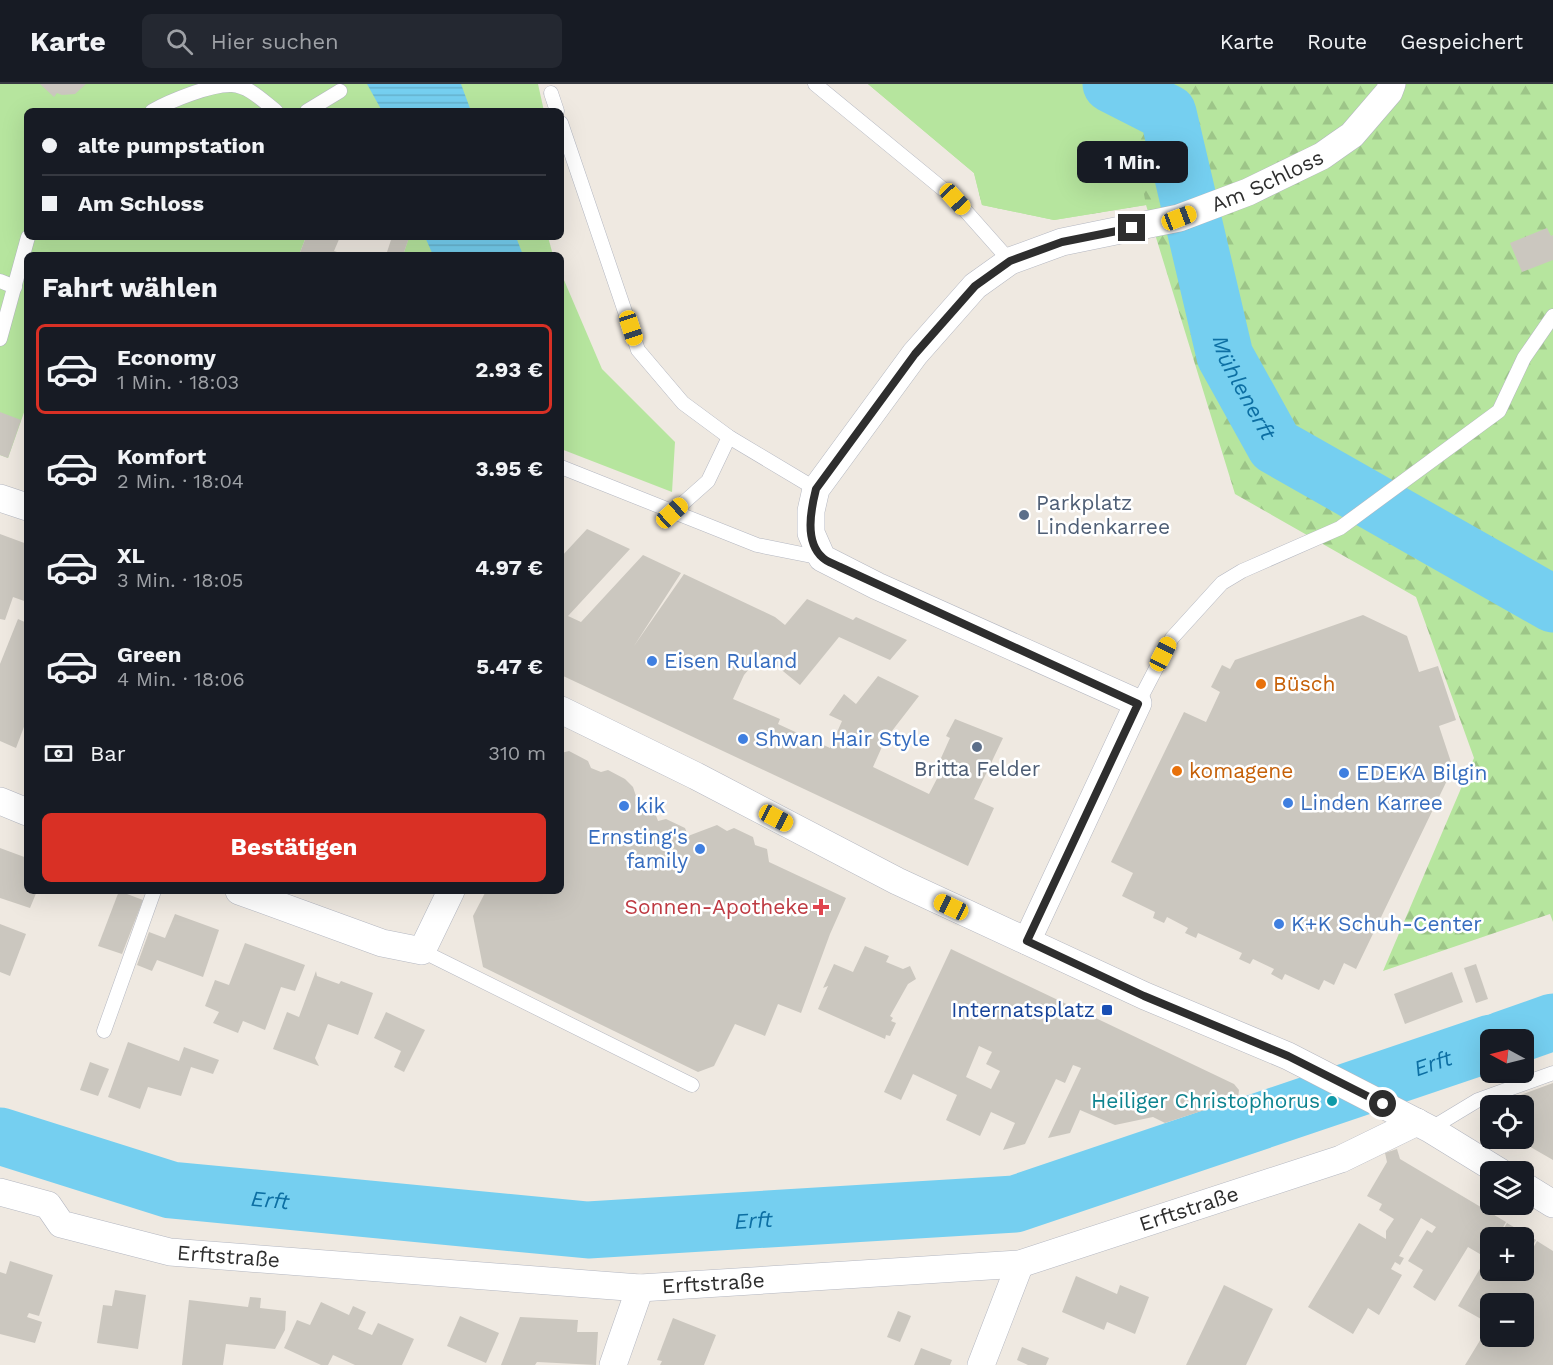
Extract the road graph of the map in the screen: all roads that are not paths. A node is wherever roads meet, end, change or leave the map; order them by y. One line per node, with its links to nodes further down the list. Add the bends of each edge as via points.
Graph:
1 (815, 84): 11 (lane, via 955,199)
2 (1392, 84): 11 (street, Am Schloss, via 1352,135 1322,156 1248,192 1179,218 1062,242)
3 (340, 91): 7 (lane)
4 (551, 93): 8 (lane)
5 (158, 108): 6 (lane, via 178,97 231,84 252,92)
6 (272, 108)
7 (312, 108)
8 (556, 108)
9 (564, 132): 16 (lane, via 638,350 683,403)
10 (24, 252): 13 (lane)
11 (1010, 261): 18 (street, Am Schloss, via 975,286 915,354)
12 (0, 281): 13 (lane)
13 (15, 287): 15 (lane)
14 (1553, 316): 23 (lane, via 1524,358 1499,411 1341,528 1222,583 1172,638)
15 (0, 339)
16 (729, 437): 18 (lane); 21 (lane, via 708,481)
17 (564, 468): 21 (lane)
18 (816, 489): 22 (street, via 811,533)
19 (0, 498): 20 (street)
20 (24, 506)
21 (672, 513): 22 (lane, via 757,545)
22 (822, 558): 23 (street)
23 (1138, 704): 30 (street)
24 (564, 711): 30 (street, via 897,881)
25 (0, 801): 26 (street)
26 (24, 811)
27 (153, 894): 32 (lane)
28 (247, 894): 31 (street, via 382,943)
29 (450, 894): 31 (street)
30 (1027, 941): 35 (street, via 1144,996 1288,1056)
31 (422, 951): 34 (lane)
32 (104, 1031)
33 (1553, 1073): 35 (lane)
34 (692, 1085)
35 (1416, 1122): 36 (street); 40 (street, Erftstraße, via 1341,1159)
36 (1482, 1161)
37 (0, 1192): 41 (street, Erftstraße, via 48,1205 61,1224 170,1252)
38 (1534, 1192): 39 (street)
39 (1553, 1204)
40 (1020, 1264): 41 (street, Erftstraße); 43 (street)
41 (640, 1288): 42 (street)
42 (613, 1365)
43 (981, 1365)

